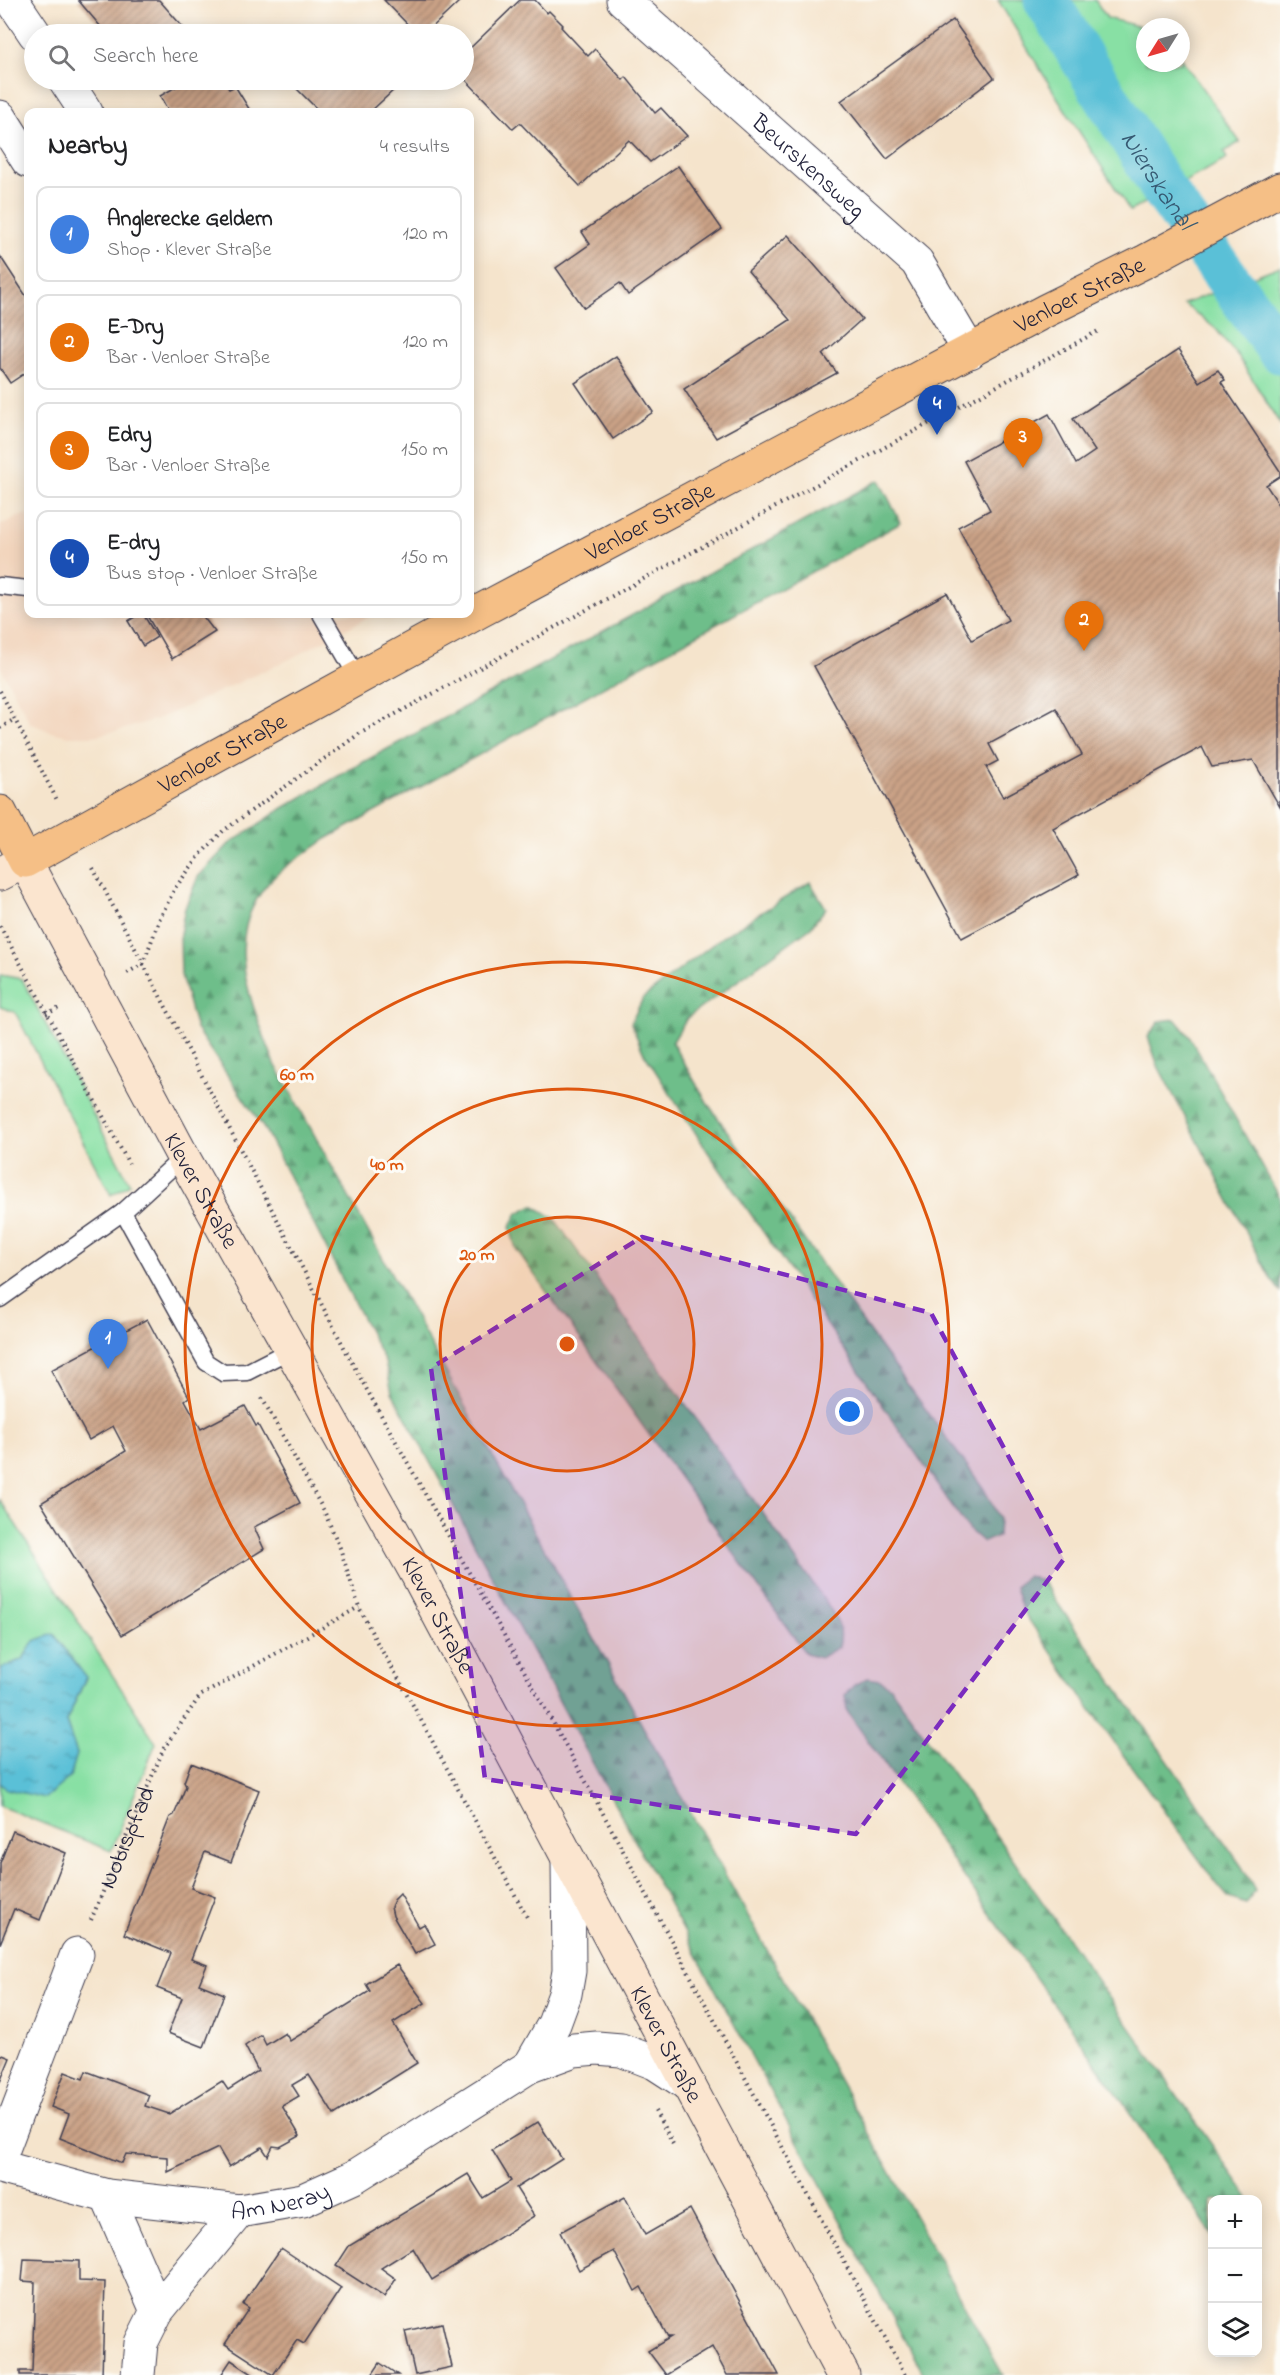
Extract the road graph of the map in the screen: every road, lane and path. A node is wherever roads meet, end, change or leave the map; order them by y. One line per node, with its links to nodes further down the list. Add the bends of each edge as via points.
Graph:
1 (12, 0): 3 (street)
2 (623, 0): 10 (street, Beurskensweg, via 917,262)
3 (28, 24)
4 (72, 90): 5 (street)
5 (83, 108)
6 (0, 117): 7 (street)
7 (24, 155)
8 (1280, 189): 10 (main road, Venloer Straße)
9 (1104, 328): 22 (path, via 359,734 223,831 175,888)
10 (970, 351): 13 (main road, Venloer Straße)
11 (0, 586): 12 (lane)
12 (24, 589)
13 (474, 616)
14 (323, 618): 16 (lane)
15 (470, 618): 16 (main road, Venloer Straße)
16 (358, 678): 20 (main road, Venloer Straße)
17 (0, 691): 18 (path, via 15,719)
18 (0, 728)
19 (0, 812): 20 (main road)
20 (13, 867): 23 (main road, Klever Straße)
21 (0, 926): 23 (path, via 46,1014)
22 (143, 964): 23 (path); 42 (path, via 357,1372 585,1780)
23 (94, 989): 24 (main road, Klever Straße)
24 (183, 1157): 25 (lane); 27 (main road, Klever Straße)
25 (123, 1212): 26 (lane); 27 (lane, via 206,1362 223,1373 247,1372)
26 (0, 1299)
27 (290, 1350): 28 (main road, Klever Straße, via 418,1576)
28 (568, 1860): 31 (street, Am Neray, via 569,1971 565,1994 554,2024); 32 (main road, Klever Straße)
29 (532, 1927): 30 (path, Nobispfad, via 359,1607 200,1696 164,1748)
30 (77, 1954): 35 (street)
31 (530, 2066): 32 (street, Am Neray, via 574,2050 621,2050 655,2063); 38 (street, Am Neray, via 354,2177 303,2200)
32 (689, 2085): 41 (main road, Klever Straße)
33 (654, 2110): 34 (path)
34 (676, 2151)
35 (0, 2157)
36 (0, 2167): 37 (street, Am Neray)
37 (107, 2196): 38 (street, Am Neray); 39 (street)
38 (239, 2211): 39 (street)
39 (157, 2311): 40 (street, via 141,2343)
40 (138, 2375)
41 (843, 2375)
42 (905, 2375)

